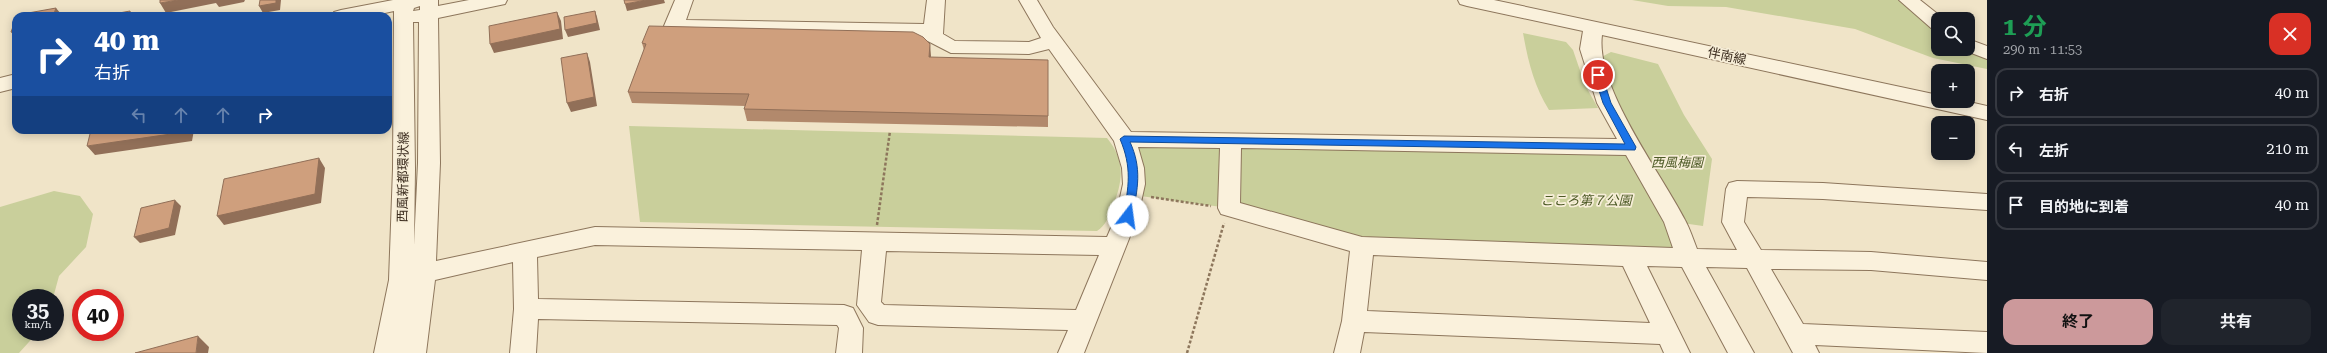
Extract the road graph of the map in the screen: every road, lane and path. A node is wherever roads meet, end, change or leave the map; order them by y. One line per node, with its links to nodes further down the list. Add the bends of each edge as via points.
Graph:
1 (498, 0): 8 (street)
2 (684, 0): 12 (street, via 674,26 922,30)
3 (936, 0): 12 (street)
4 (1028, 0): 13 (street)
5 (1467, 0): 11 (street, 伴南線)
6 (1520, 0): 18 (street, 伴南線)
7 (1908, 0): 10 (street)
8 (411, 8): 9 (street); 39 (street, 西風新都環状線, via 429,163); 46 (street, 西風新都環状線, via 401,280)
9 (376, 12)
10 (1931, 18)
11 (1593, 27): 23 (street, 伴南線); 27 (street, via 1590,49 1607,103)
12 (933, 35): 13 (street, via 951,47 1029,48)
13 (1053, 41): 25 (street)
14 (1975, 48): 15 (street)
15 (1987, 53)
16 (12, 82): 17 (street)
17 (0, 84)
18 (1931, 90)
19 (12, 96): 20 (street)
20 (0, 98)
21 (1975, 100): 22 (street)
22 (1987, 103)
23 (1987, 113)
24 (890, 131): 31 (path)
25 (1124, 139): 26 (street); 28 (street, via 1134,168)
26 (1231, 140): 27 (street); 30 (street)
27 (1632, 147): 36 (street, via 1674,222)
28 (1133, 194): 30 (path); 32 (street, via 1128,216)
29 (1987, 202): 37 (street, via 1823,191 1737,189 1732,222)
30 (1229, 208): 33 (street); 51 (path)
31 (875, 241): 32 (street); 34 (street, via 595,236); 41 (street, via 868,305 878,315)
32 (1115, 246): 41 (street)
33 (1362, 246): 35 (street); 42 (street)
34 (525, 250): 39 (street, via 445,270); 40 (street)
35 (1631, 257): 36 (street); 43 (street)
36 (1688, 257): 37 (street); 53 (street)
37 (1751, 258): 38 (street, via 1871,261); 45 (street)
38 (1987, 271)
39 (424, 272): 47 (street, 西風新都環状線)
40 (526, 309): 48 (street); 49 (street, via 844,315 851,328)
41 (1084, 320): 50 (street)
42 (1354, 321): 43 (street); 52 (street)
43 (1672, 343)
44 (1987, 343): 45 (street)
45 (1801, 344)
46 (387, 353)
47 (413, 353)
48 (523, 353)
49 (849, 353)
50 (1071, 353)
51 (1187, 353)
52 (1347, 353)
53 (1741, 353)

